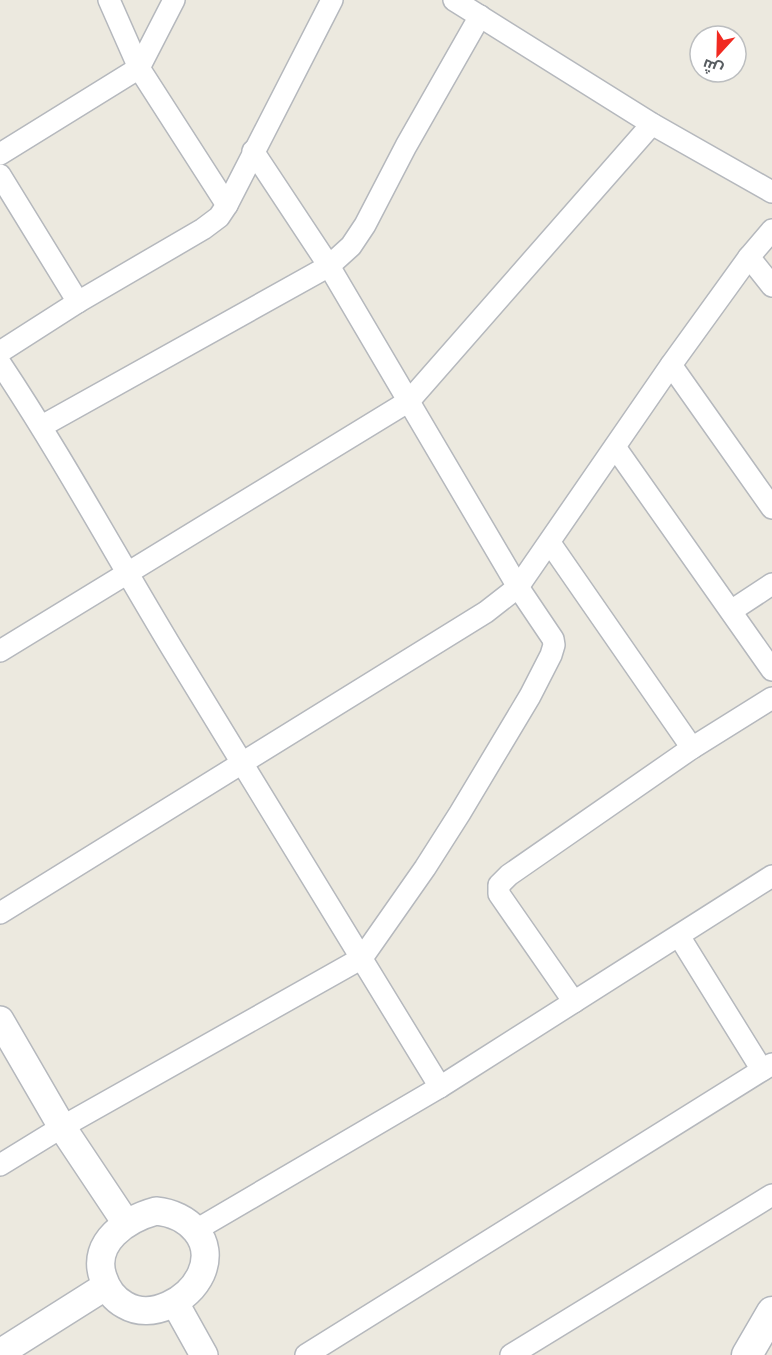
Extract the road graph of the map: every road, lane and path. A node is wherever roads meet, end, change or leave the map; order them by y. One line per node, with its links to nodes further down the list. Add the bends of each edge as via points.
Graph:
1 (109, 0): 6 (street)
2 (174, 0): 6 (street)
3 (332, 0): 8 (street)
4 (454, 0): 5 (street)
5 (480, 16): 7 (street); 15 (street, via 366,225 351,246)
6 (139, 68): 9 (street); 12 (street)
7 (652, 124): 11 (street); 21 (street)
8 (253, 151): 12 (street); 15 (street)
9 (0, 154)
10 (0, 175): 17 (street)
11 (772, 192)
12 (227, 205): 17 (street, via 203,229)
13 (772, 230): 14 (street)
14 (749, 257): 16 (street); 20 (street)
15 (328, 266): 21 (street); 22 (street)
16 (772, 286)
17 (78, 302): 18 (street)
18 (0, 352)
19 (0, 363): 22 (street)
20 (671, 365): 23 (street); 24 (street)
21 (409, 400): 26 (street); 28 (street)
22 (42, 426): 26 (street)
23 (615, 447): 25 (street); 29 (street)
24 (772, 508)
25 (550, 543): 28 (street); 33 (street)
26 (126, 572): 30 (street); 34 (street)
27 (772, 584): 29 (street)
28 (518, 587): 34 (street, via 486,612); 38 (street, via 553,639 551,655 460,813)
29 (731, 611): 31 (street)
30 (0, 651)
31 (772, 670)
32 (772, 698): 33 (street)
33 (692, 748): 39 (street, via 499,885 500,894)
34 (241, 763): 36 (street); 38 (street)
35 (772, 876): 37 (street)
36 (0, 913)
37 (679, 936): 39 (street); 41 (street)
38 (362, 958): 42 (street); 43 (street)
39 (574, 1002): 42 (street)
40 (0, 1020): 43 (street)
41 (767, 1067): 53 (street)
42 (441, 1087): 47 (street)
43 (62, 1127): 44 (street); 46 (street)
44 (0, 1165)
45 (772, 1195): 54 (street)
46 (126, 1223): 47 (street, via 156,1211 185,1219); 48 (street, via 107,1243 102,1257 101,1272)
47 (196, 1230): 49 (street, via 205,1258 201,1273)
48 (106, 1286): 49 (street, via 114,1298 141,1311); 51 (street)
49 (175, 1303): 52 (street)
50 (772, 1312): 55 (main road)
51 (0, 1353)
52 (204, 1355)
53 (306, 1355)
54 (511, 1355)
55 (747, 1355)

